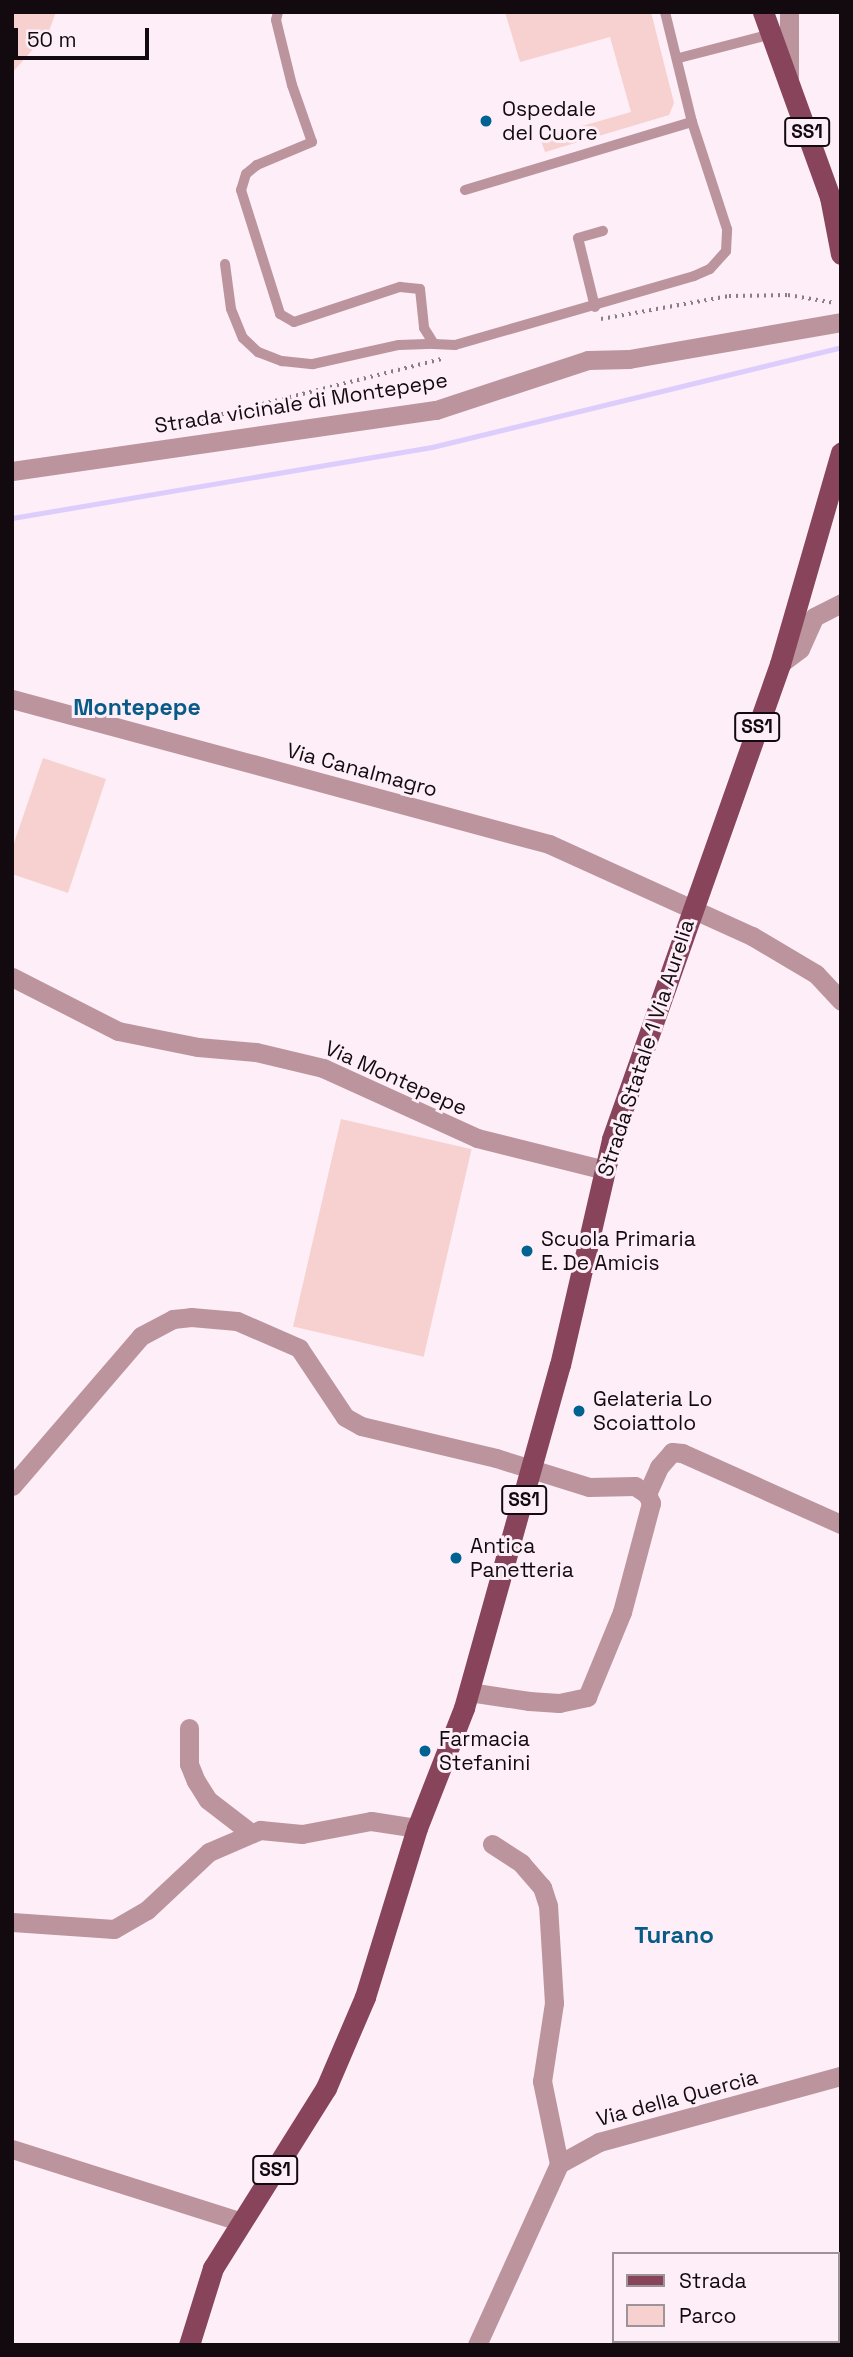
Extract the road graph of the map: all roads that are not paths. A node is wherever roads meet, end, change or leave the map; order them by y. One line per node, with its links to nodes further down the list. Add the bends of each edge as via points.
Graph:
1 (278, 12): 15 (lane, via 292,85 312,142 257,165 246,174 242,190 280,314 295,322 400,287 420,289 424,328)
2 (665, 12): 6 (lane)
3 (763, 12): 5 (main road, SS1)
4 (789, 12): 7 (street)
5 (772, 34): 6 (lane); 7 (main road, SS1)
6 (679, 58): 8 (lane)
7 (789, 77): 11 (main road, SS1, via 830,197)
8 (692, 122): 9 (lane); 13 (lane, via 727,229 726,251 710,270)
9 (465, 190)
10 (603, 231): 13 (lane, via 578,238)
11 (841, 254)
12 (225, 264): 15 (lane, via 231,309 243,338 258,352 282,361 313,364 399,345)
13 (595, 307): 15 (lane, via 455,345)
14 (841, 322): 17 (street, Strada vicinale di Montepepe, via 629,359 588,360 436,410)
15 (435, 344)
16 (841, 453): 19 (main road, Strada Statale 1 Via Aurelia / SS1)
17 (12, 471)
18 (841, 603): 19 (street, via 814,617 800,649)
19 (779, 664): 21 (main road, Strada Statale 1 Via Aurelia / SS1)
20 (12, 699): 21 (street, Via Canalmagro, via 549,844)
21 (691, 908): 23 (street, Via Canalmagro, via 816,974); 24 (main road, Strada Statale 1 Via Aurelia / SS1)
22 (12, 977): 24 (street, Via Montepepe, via 118,1031 198,1047 256,1052 323,1068 477,1138)
23 (841, 1001)
24 (605, 1170): 25 (main road, Strada Statale 1 Via Aurelia / SS1)
25 (533, 1469): 26 (street, via 361,1426 345,1417 312,1361 299,1348 237,1321 191,1317 173,1320 141,1336); 27 (street, via 589,1487 635,1486); 29 (main road, Strada Statale 1 Via Aurelia / SS1)
26 (12, 1486)
27 (647, 1494): 28 (street, via 659,1467 672,1452 682,1453); 29 (street, via 651,1503 622,1612 587,1696 559,1703)
28 (841, 1524)
29 (469, 1692): 31 (main road, Strada Statale 1 Via Aurelia / SS1)
30 (189, 1728): 32 (street, via 189,1764 196,1781 208,1800)
31 (417, 1828): 32 (street, via 370,1821 302,1833); 38 (main road, Strada Statale 1 Via Aurelia / SS1, via 365,1997 327,2088)
32 (251, 1833): 34 (street, via 209,1852 147,1910 114,1929)
33 (492, 1844): 37 (street, via 521,1863 542,1886 548,1905 554,2003 542,2081)
34 (12, 1922)
35 (841, 2076): 37 (street, Via della Quercia, via 599,2141)
36 (12, 2149): 38 (street)
37 (559, 2164): 40 (street)
38 (239, 2221): 39 (main road, Strada Statale 1 Via Aurelia / SS1, via 213,2268)
39 (189, 2345)
40 (477, 2345)

